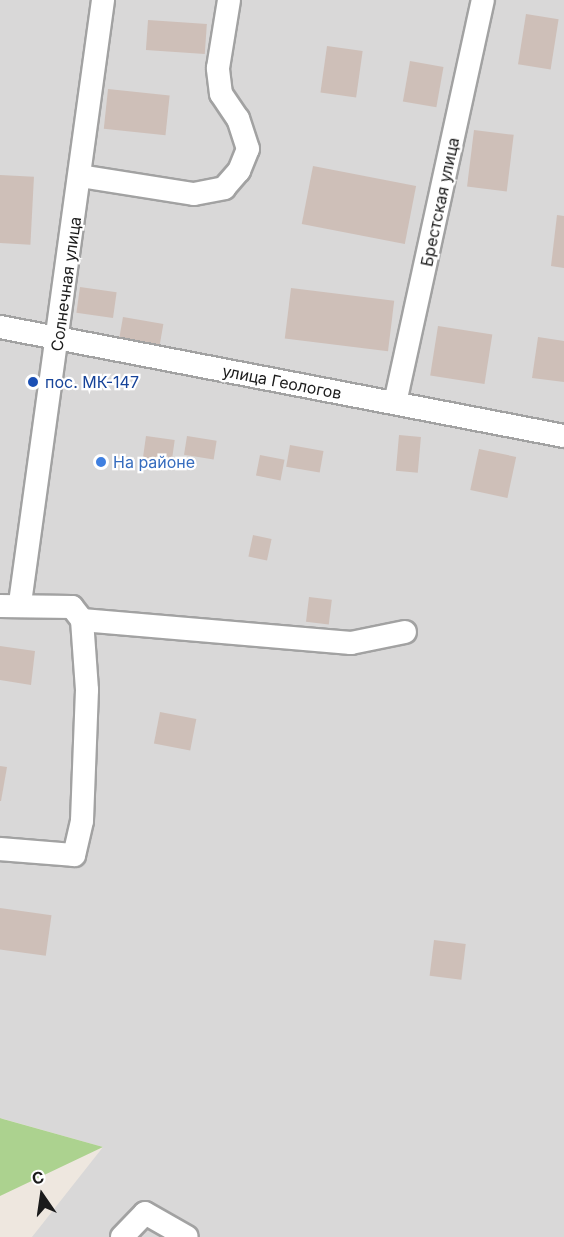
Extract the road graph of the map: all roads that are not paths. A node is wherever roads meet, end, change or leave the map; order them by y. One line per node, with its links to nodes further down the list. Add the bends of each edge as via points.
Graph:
1 (103, 0): 4 (street, Солнечная улица)
2 (229, 0): 4 (street, via 218,68 221,94 238,119 248,149 239,171 224,188 194,194)
3 (483, 0): 7 (street, Брестская улица)
4 (80, 176): 6 (street, Солнечная улица)
5 (0, 327): 6 (street, улица Геологов)
6 (58, 340): 7 (street, улица Геологов); 9 (street, Солнечная улица)
7 (395, 403): 8 (street, улица Геологов)
8 (564, 436)
9 (10, 604): 10 (street, via 72,607)
10 (82, 620): 11 (street, via 351,643); 12 (street, via 87,690 80,843 74,855)
11 (405, 633)
12 (0, 849)
13 (122, 1237): 14 (street, via 145,1213)
14 (187, 1237)

